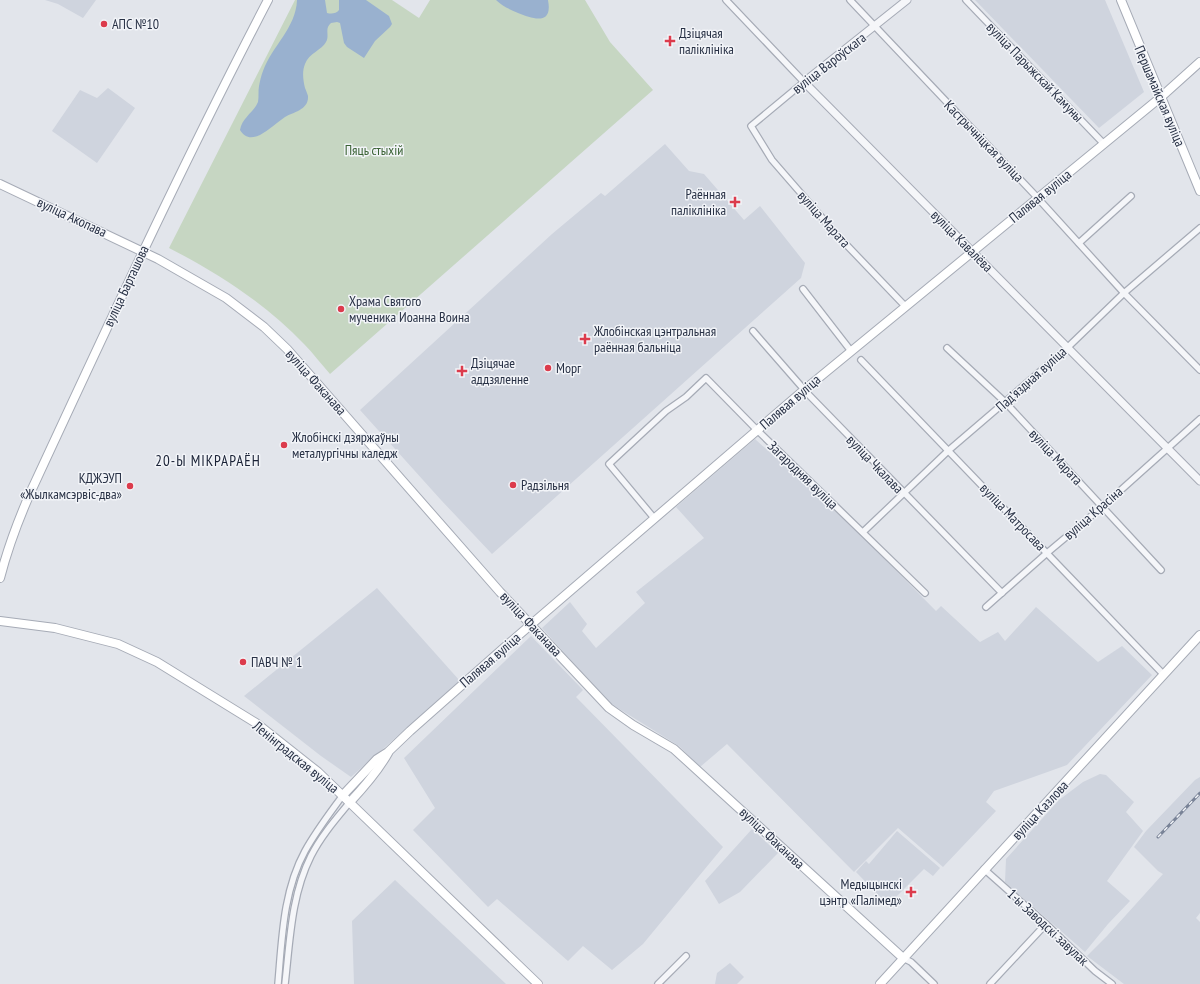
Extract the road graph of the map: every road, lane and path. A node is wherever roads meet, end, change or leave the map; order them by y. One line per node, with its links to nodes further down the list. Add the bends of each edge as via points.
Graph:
1 (268, 0): 19 (main road, вуліца Барташова, via 200,132)
2 (726, 0): 9 (street, вуліца Кавалёва)
3 (850, 0): 7 (street, Кастрычніцкая вуліца)
4 (907, 0): 7 (street, вуліца Вароўскага)
5 (966, 0): 12 (street, вуліца Парыжскай Камуны)
6 (1121, 0): 10 (main road, Першамайская вуліца)
7 (875, 26): 9 (street, вуліца Вароўскага); 16 (street, Кастрычніцкая вуліца)
8 (1200, 62): 10 (main road, Палявая вуліца)
9 (804, 82): 11 (street, вуліца Вароўскага); 20 (street, вуліца Кавалёва)
10 (1161, 97): 12 (main road, Палявая вуліца); 14 (main road, Першамайская вуліца)
11 (751, 126): 23 (street, вуліца Марата, via 772,160 838,236)
12 (1104, 144): 16 (main road, Палявая вуліца)
13 (0, 184): 19 (main road, вуліца Акопава)
14 (1200, 191)
15 (1131, 196): 18 (street)
16 (1038, 198): 18 (street, Кастрычніцкая вуліца); 20 (main road, Палявая вуліца)
17 (1200, 228): 22 (street, Падʼяздная вуліца)
18 (1079, 243): 22 (street, Кастрычніцкая вуліца)
19 (143, 251): 43 (main road, вуліца Барташова, via 16,525); 48 (main road, вуліца Факанава, via 226,298 264,327 287,349)
20 (972, 252): 23 (main road, Палявая вуліца); 26 (street, вуліца Кавалёва)
21 (803, 289): 27 (street)
22 (1124, 293): 26 (street, Падʼяздная вуліца); 29 (street, Кастрычніцкая вуліца)
23 (905, 306): 27 (main road, Палявая вуліца)
24 (753, 332): 30 (street, вуліца Чкалава)
25 (947, 348): 31 (street, вуліца Марата)
26 (1067, 348): 31 (street, Падʼяздная вуліца); 34 (street, вуліца Кавалёва)
27 (851, 350): 30 (main road, Палявая вуліца)
28 (861, 360): 35 (street, вуліца Матросава)
29 (1200, 370)
30 (804, 390): 33 (main road, Палявая вуліца); 37 (street, вуліца Чкалава)
31 (1005, 402): 35 (street, Падʼяздная вуліца); 38 (street, вуліца Марата)
32 (1200, 419): 34 (street, вуліца Красіна)
33 (757, 430): 39 (main road, Палявая вуліца); 39 (street, Загародняя вуліца, via 706,378 666,411 609,464); 40 (street, Загародняя вуліца)
34 (1167, 448): 36 (street, вуліца Кавалёва); 38 (street, вуліца Красіна)
35 (949, 450): 37 (street, Падʼяздная вуліца); 41 (street, вуліца Матросава)
36 (1200, 481)
37 (903, 493): 40 (street, Падʼяздная вуліца); 45 (street, вуліца Чкалава)
38 (1102, 507): 41 (street, вуліца Красіна); 42 (street, вуліца Марата)
39 (654, 518): 48 (main road, Палявая вуліца)
40 (863, 532): 44 (street, Загародняя вуліца)
41 (1047, 553): 45 (street, вуліца Красіна); 50 (street, вуліца Матросава)
42 (1161, 570)
43 (0, 578)
44 (925, 593)
45 (1002, 593): 46 (street, вуліца Красіна)
46 (986, 607)
47 (0, 621): 52 (main road, Ленінградская вуліца, via 88,635 118,644 157,662 256,723 318,772)
48 (531, 625): 51 (main road, Палявая вуліца); 57 (main road, вуліца Факанава, via 609,708 674,749)
49 (1200, 635): 50 (main road, вуліца Казлова)
50 (1164, 675): 54 (main road, вуліца Казлова)
51 (388, 752): 52 (main road, Палявая вуліца, via 377,759); 53 (main road, Палявая вуліца, via 382,764)
52 (343, 796): 53 (main road, Ленінградская вуліца); 58 (street, via 309,845 296,874 286,907)
53 (350, 802): 59 (street, via 323,836 303,875 294,907); 60 (main road, Ленінградская вуліца)
54 (984, 869): 55 (street, 1-ы Заводскі завулак); 57 (main road, вуліца Казлова)
55 (1046, 924): 64 (street); 65 (street, 1-ы Заводскі завулак)
56 (686, 956): 61 (street)
57 (903, 958): 62 (main road, вуліца Казлова); 63 (street, вуліца Факанава, via 911,962)
58 (278, 984)
59 (285, 984)
60 (538, 984)
61 (658, 984)
62 (880, 984)
63 (934, 984)
64 (990, 984)
65 (1112, 984)

